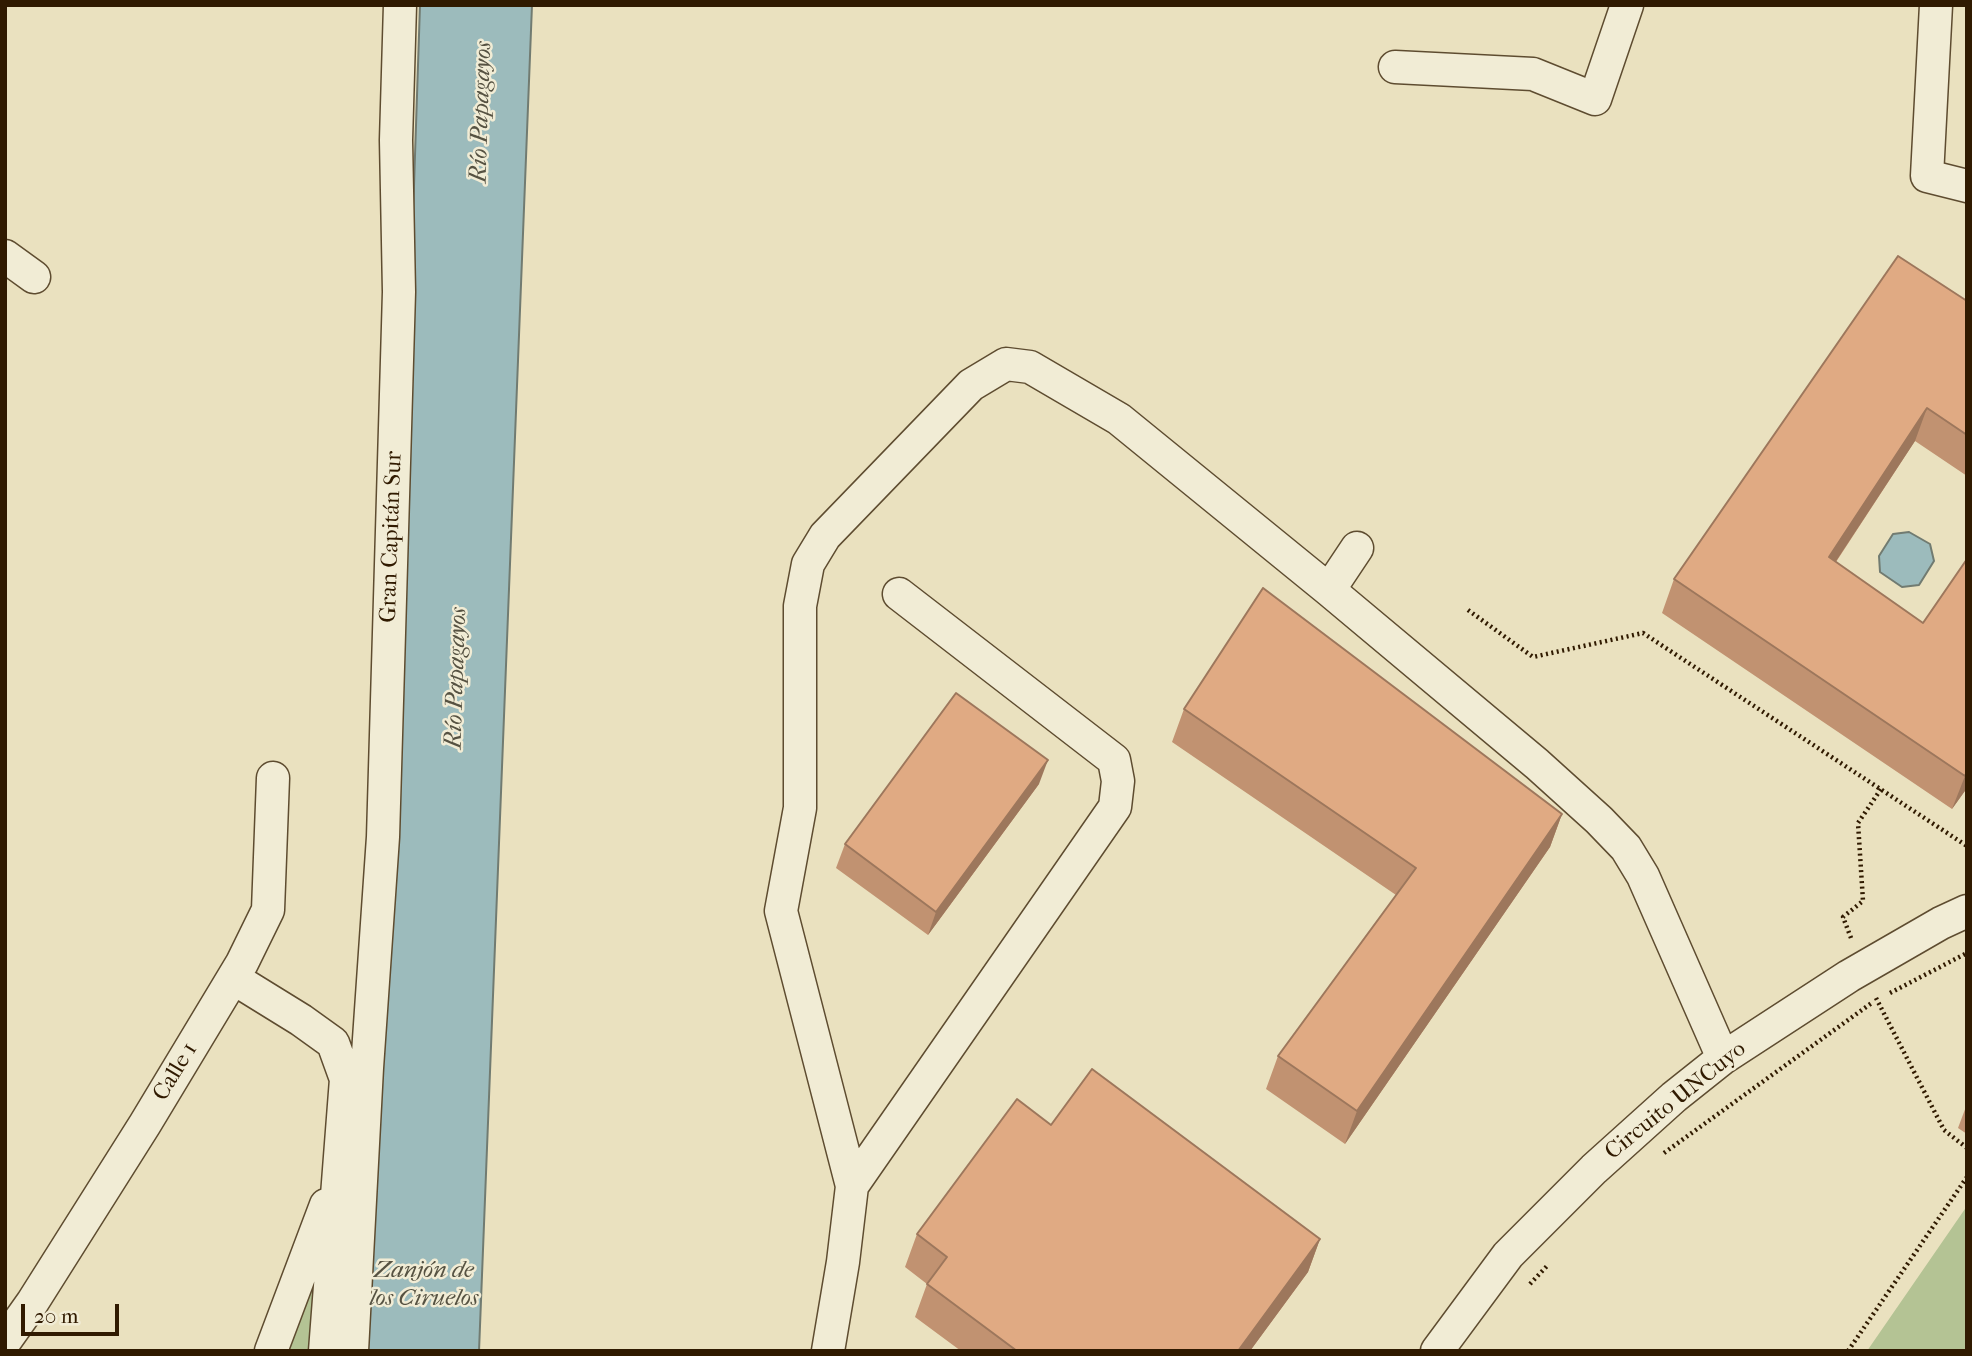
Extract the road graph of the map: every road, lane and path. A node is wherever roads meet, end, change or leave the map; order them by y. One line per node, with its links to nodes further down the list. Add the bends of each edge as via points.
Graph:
1 (400, 5): 31 (street, Gran Capitán Sur, via 396,140 399,292 383,837)
2 (1627, 5): 4 (street, via 1595,99 1533,74)
3 (1936, 5): 5 (street, via 1927,176)
4 (1395, 67)
5 (1967, 186)
6 (5, 256): 7 (street)
7 (34, 277)
8 (1357, 548): 9 (street)
9 (1329, 590): 20 (street, via 1537,764 1626,848 1643,876); 25 (street, via 1119,419 1030,367 1006,364 971,385 824,536 808,564 800,606 800,808 781,911)
10 (899, 594): 25 (street, via 1114,760 1118,781 1115,807)
11 (1468, 610): 13 (path, via 1533,657 1643,633)
12 (273, 778): 18 (street, Calle 1, via 268,910)
13 (1881, 789): 14 (path); 17 (path, via 1858,823 1863,901 1843,917)
14 (1967, 846)
15 (1967, 911): 17 (street, Circuito UNCuyo)
16 (1967, 953): 19 (path)
17 (1862, 969): 19 (path); 20 (street, Circuito UNCuyo)
18 (233, 978): 24 (street, via 333,1043 346,1079); 28 (street, Calle 1)
19 (1877, 1000): 21 (path, via 1944,1130); 22 (path)
20 (1723, 1058): 33 (street, Circuito UNCuyo, via 1594,1169 1508,1255)
21 (1967, 1148)
22 (1655, 1160)
23 (1967, 1177): 34 (path)
24 (338, 1178): 29 (street); 30 (street)
25 (852, 1186): 32 (street)
26 (1552, 1260): 27 (path)
27 (1525, 1289)
28 (5, 1341)
29 (271, 1351)
30 (325, 1351)
31 (352, 1351)
32 (828, 1351)
33 (1437, 1351)
34 (1848, 1351)

